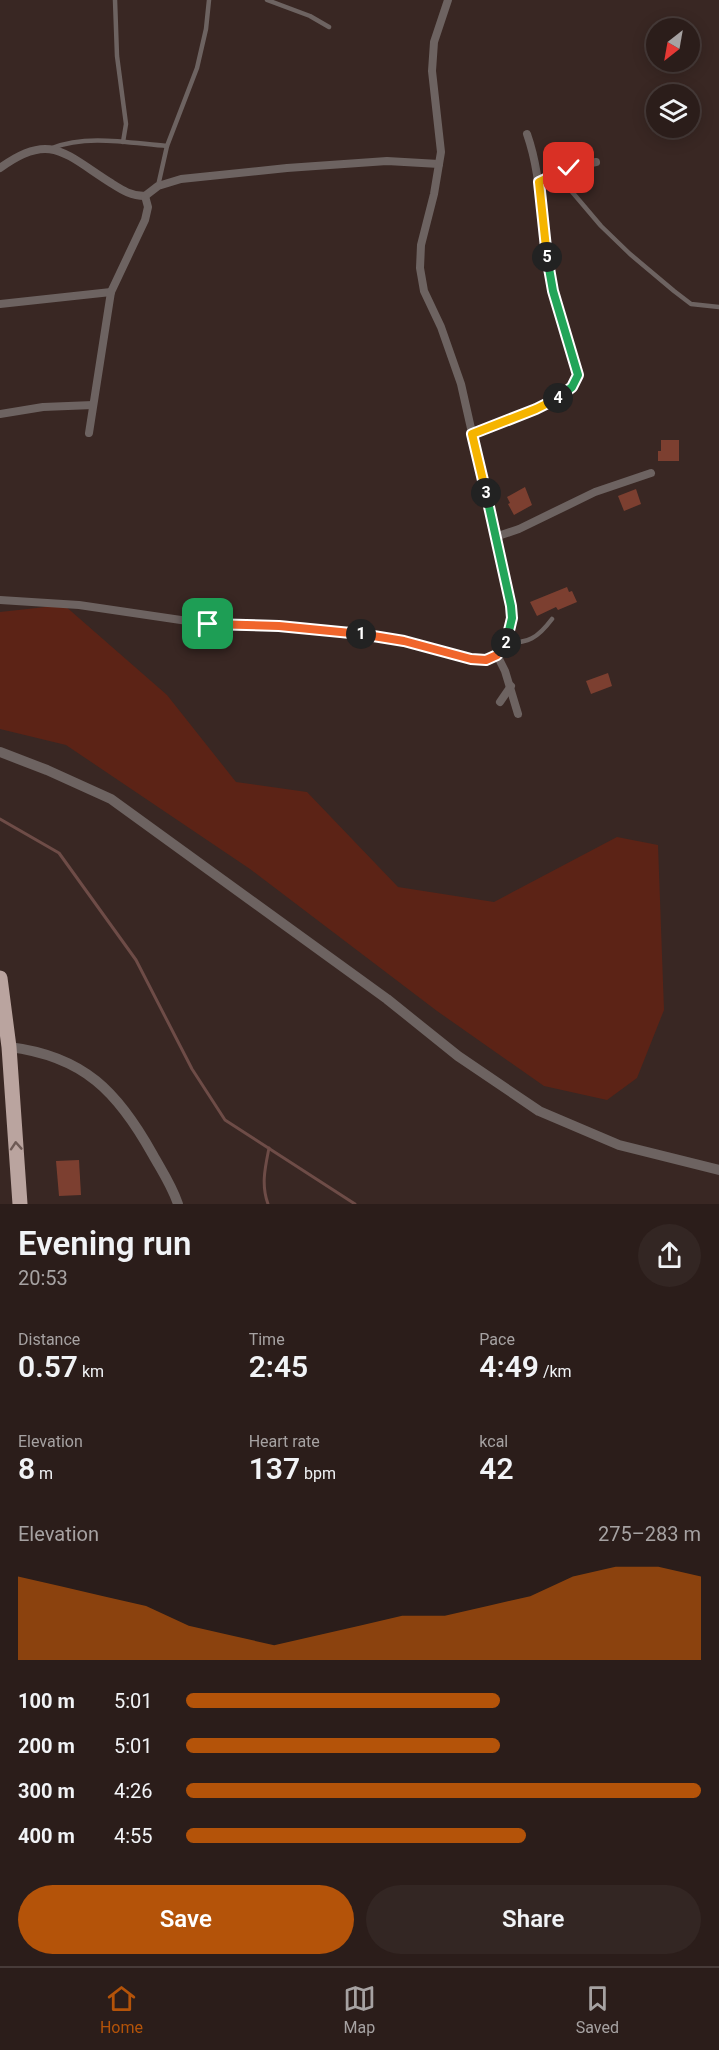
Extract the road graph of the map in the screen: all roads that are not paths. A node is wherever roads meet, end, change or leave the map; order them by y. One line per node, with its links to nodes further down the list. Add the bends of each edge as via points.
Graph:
1 (115, 0): 8 (lane, via 126,124)
2 (209, 0): 9 (lane, via 197,68)
3 (267, 0): 5 (lane)
4 (448, 0): 12 (street, via 434,42 432,71 441,152)
5 (274, 1): 6 (lane)
6 (329, 27)
7 (527, 134): 15 (street)
8 (123, 142): 9 (lane); 10 (lane, via 76,140)
9 (167, 146): 16 (lane)
10 (52, 148): 13 (street, via 21,153); 17 (street, via 129,194)
11 (596, 162): 14 (street)
12 (438, 164): 16 (street, via 387,161 286,168 181,179); 24 (street, via 420,268 424,291 461,384)
13 (0, 168)
14 (556, 173): 15 (street); 20 (lane, via 601,226 674,291 691,304)
15 (539, 182): 24 (street, via 553,291 578,375 572,387 559,398)
16 (158, 186): 17 (street)
17 (144, 196): 18 (street, via 145,220)
18 (111, 292): 19 (street); 21 (street)
19 (0, 304)
20 (719, 307)
21 (93, 405): 22 (street); 23 (street)
22 (0, 414)
23 (89, 433)
24 (472, 434): 26 (street)
25 (651, 473): 26 (street, via 595,492 519,530)
26 (495, 537): 29 (street, via 511,606)
27 (0, 600): 30 (street, via 79,605 208,624 351,633 404,641 471,659 486,660)
28 (552, 619): 29 (lane, via 538,635 525,642)
29 (505, 644): 30 (street)
30 (497, 655): 31 (street)
31 (511, 686): 32 (street); 33 (street)
32 (500, 702)
33 (518, 714)
34 (0, 753): 37 (street, via 111,800 387,999 458,1056 539,1111 619,1145)
35 (0, 978): 36 (highway)
36 (9, 1047): 38 (highway, one-way to 36); 39 (street, via 59,1058 91,1076 117,1098 145,1140)
37 (719, 1170)
38 (20, 1204)
39 (178, 1204)

